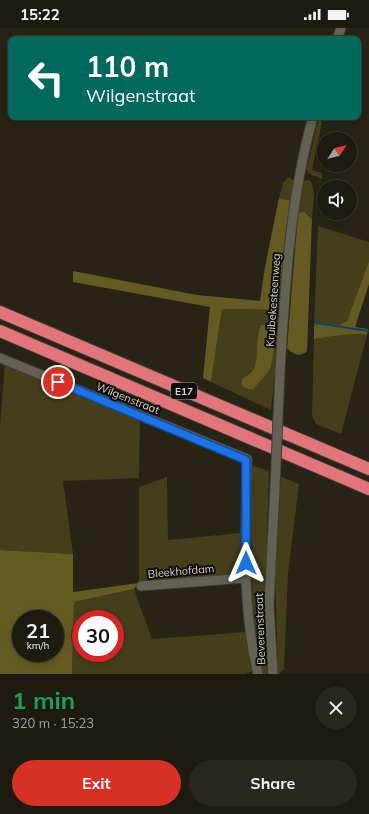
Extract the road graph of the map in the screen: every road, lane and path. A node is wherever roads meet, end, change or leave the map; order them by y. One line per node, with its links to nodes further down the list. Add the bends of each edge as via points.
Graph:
1 (312, 120): 7 (street, Kruibekesteenweg, bridge, via 300,175 284,290)
2 (0, 312): 6 (highway, E17)
3 (0, 331): 8 (highway, E17)
4 (0, 358): 5 (street, Wilgenstraat)
5 (246, 460): 9 (street, Beverenstraat)
6 (369, 469)
7 (275, 487): 12 (street, Beverenstraat, via 269,605)
8 (369, 489)
9 (246, 578): 10 (street, Bleekhofdam); 11 (street, Beverenstraat)
10 (141, 586)
11 (258, 674)
12 (273, 674)

